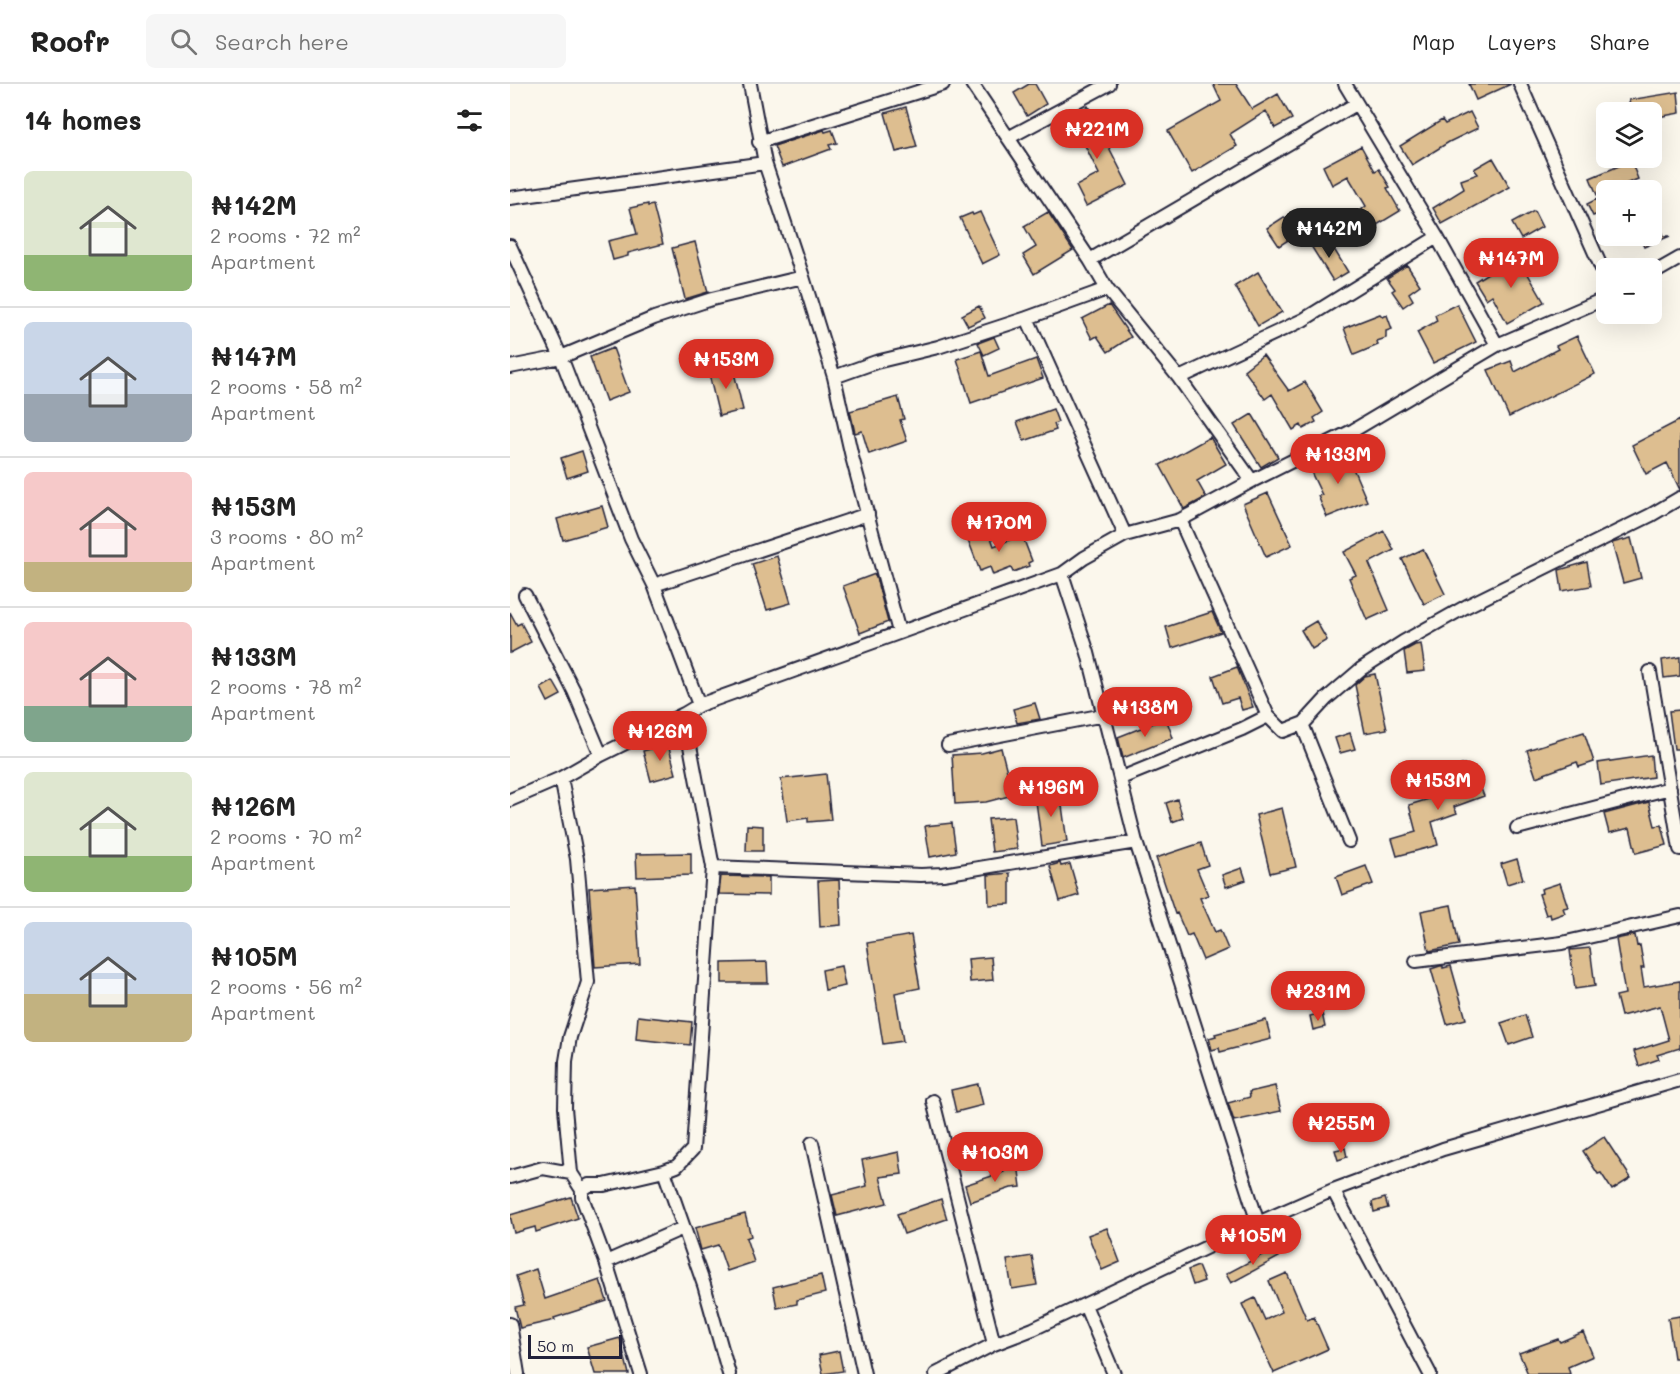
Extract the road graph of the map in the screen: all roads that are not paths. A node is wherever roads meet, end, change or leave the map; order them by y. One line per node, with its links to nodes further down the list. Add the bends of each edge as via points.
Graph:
1 (750, 84): 9 (street)
2 (943, 84): 9 (street)
3 (972, 84): 8 (street)
4 (1109, 84): 8 (street)
5 (1345, 84): 7 (street)
6 (1520, 84): 14 (street)
7 (1356, 104): 12 (street); 16 (street)
8 (1008, 138): 16 (street)
9 (759, 142): 10 (street)
10 (765, 163): 11 (street); 18 (street)
11 (510, 198)
12 (1437, 237): 22 (street); 26 (street, via 1303,320)
13 (510, 246): 23 (street)
14 (1597, 258)
15 (1680, 258): 17 (street)
16 (1090, 260): 19 (street)
17 (1662, 268)
18 (803, 277): 23 (street, via 654,318); 25 (street)
19 (1107, 289): 21 (street); 26 (street)
20 (1596, 302): 22 (street)
21 (1027, 318): 25 (street); 31 (street)
22 (1497, 345): 27 (street, via 1354,430)
23 (561, 357): 24 (street); 33 (street, via 631,539)
24 (510, 367)
25 (834, 377): 29 (street)
26 (1179, 378): 27 (street)
27 (1251, 480): 30 (street)
28 (1680, 498): 41 (street, via 1403,642 1361,669)
29 (868, 514): 33 (street); 35 (street)
30 (1180, 520): 31 (street); 40 (street)
31 (1125, 535): 32 (street)
32 (1062, 574): 35 (street); 39 (street)
33 (654, 585): 37 (street)
34 (525, 595): 43 (street, via 574,691)
35 (899, 632): 37 (street)
36 (1650, 672): 46 (street)
37 (699, 705): 38 (street)
38 (684, 714): 43 (street); 52 (street)
39 (1104, 715): 42 (street); 45 (street)
40 (1268, 716): 41 (street, via 1283,731); 45 (street)
41 (1302, 724): 49 (street)
42 (948, 745)
43 (601, 755): 44 (street)
44 (561, 778): 47 (street); 59 (street, via 577,859 588,982 566,1061 565,1108)
45 (1121, 778): 50 (street)
46 (1670, 788): 48 (street); 51 (street)
47 (510, 800)
48 (1517, 828)
49 (1349, 841)
50 (1136, 842): 52 (street, via 943,874); 63 (street)
51 (1680, 849)
52 (713, 867): 58 (street, via 693,1149 677,1166)
53 (1680, 916): 54 (street, via 1562,943)
54 (1416, 961)
55 (1680, 1080): 62 (street, via 1443,1149)
56 (933, 1101): 68 (street)
57 (812, 1143): 72 (street)
58 (664, 1172): 61 (street, via 589,1185); 64 (street)
59 (571, 1173): 60 (street, via 543,1168); 61 (street)
60 (510, 1177)
61 (582, 1190): 65 (street)
62 (1333, 1190): 63 (street); 75 (street)
63 (1258, 1223): 66 (street)
64 (684, 1228): 65 (street); 71 (street)
65 (606, 1262): 70 (street)
66 (1084, 1305): 68 (street); 74 (street)
67 (510, 1324): 69 (street)
68 (994, 1344): 73 (street)
69 (518, 1374)
70 (641, 1374)
71 (729, 1374)
72 (864, 1374)
73 (936, 1374)
74 (1114, 1374)
75 (1430, 1374)

